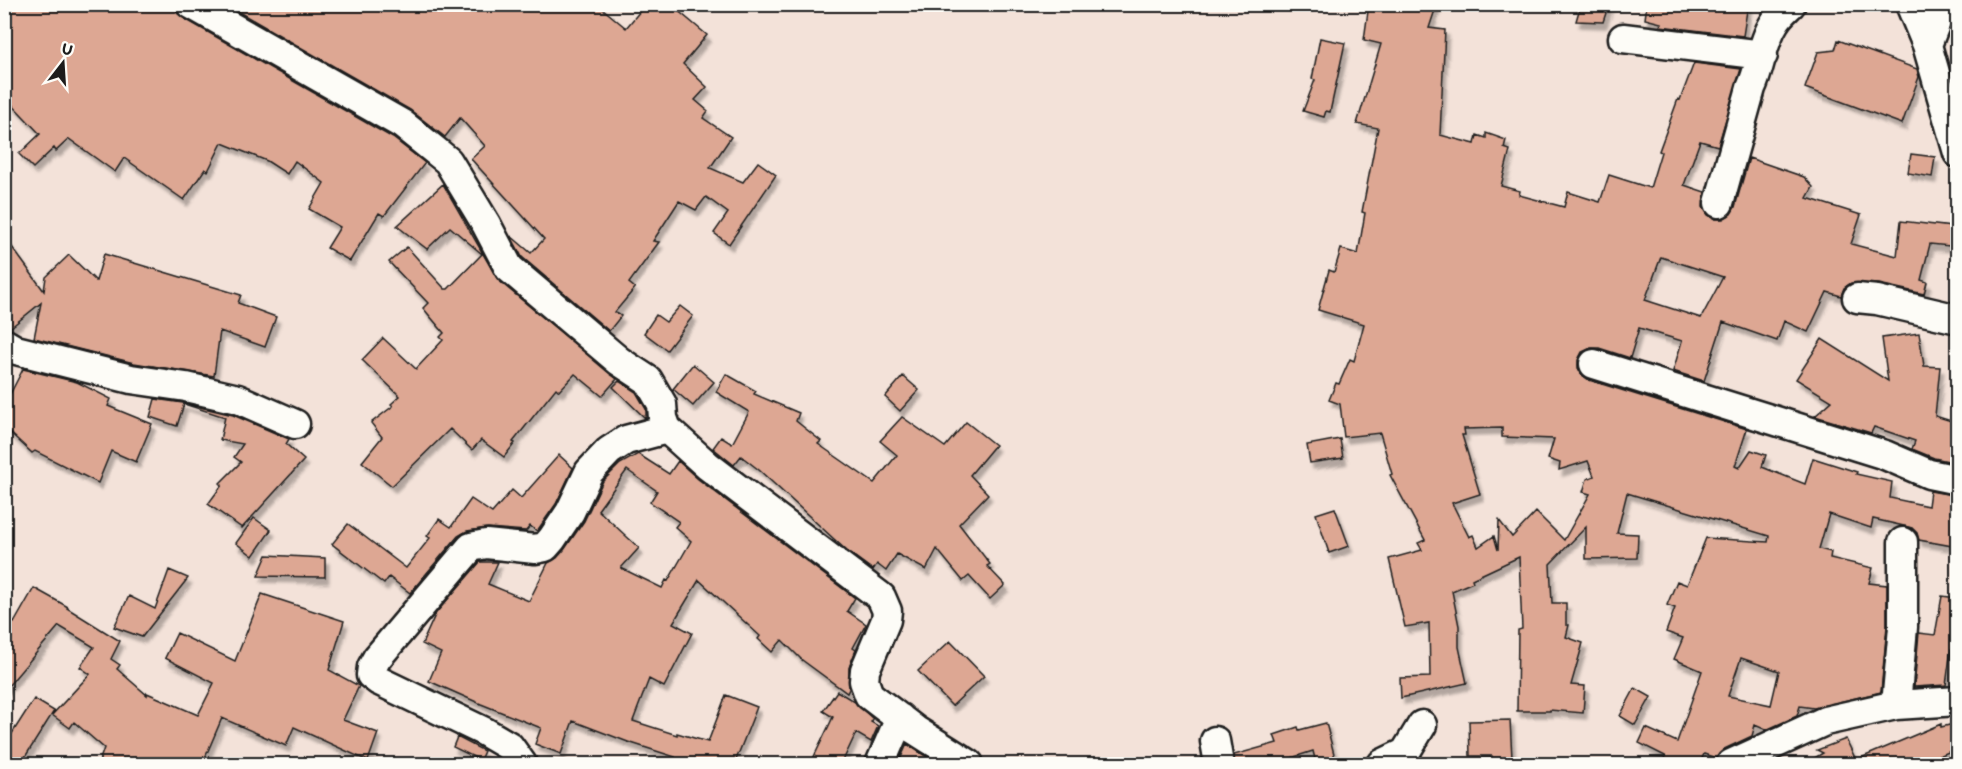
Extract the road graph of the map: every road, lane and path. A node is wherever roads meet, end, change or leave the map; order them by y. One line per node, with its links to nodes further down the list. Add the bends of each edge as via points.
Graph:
1 (191, 4): 16 (street, via 402,124 448,161 508,268 619,361 648,380 662,404)
2 (1791, 4): 7 (street, via 1774,22)
3 (1910, 4): 6 (street)
4 (1943, 4): 6 (street)
5 (1623, 38): 7 (street)
6 (1927, 45): 8 (street)
7 (1763, 55): 10 (street)
8 (1947, 77): 9 (street)
9 (1958, 153)
10 (1719, 203)
11 (1857, 298): 12 (street)
12 (1958, 319)
13 (4, 343): 15 (street, via 16,350 130,379 238,399)
14 (1594, 364): 17 (street, via 1885,455 1929,474)
15 (295, 424)
16 (667, 429): 21 (street, via 708,466 881,597 886,620 864,681 869,695); 23 (street, via 626,440 609,450 589,472 570,512 544,547 471,547 372,667 371,675 379,681 508,746)
17 (1958, 480)
18 (1903, 542): 20 (street, via 1903,627)
19 (1958, 700): 20 (street)
20 (1896, 705): 27 (street, via 1825,721)
21 (900, 718): 24 (street); 25 (street)
22 (1422, 725): 26 (street, via 1405,753)
23 (522, 765)
24 (880, 765)
25 (969, 765)
26 (1382, 765)
27 (1731, 765)

